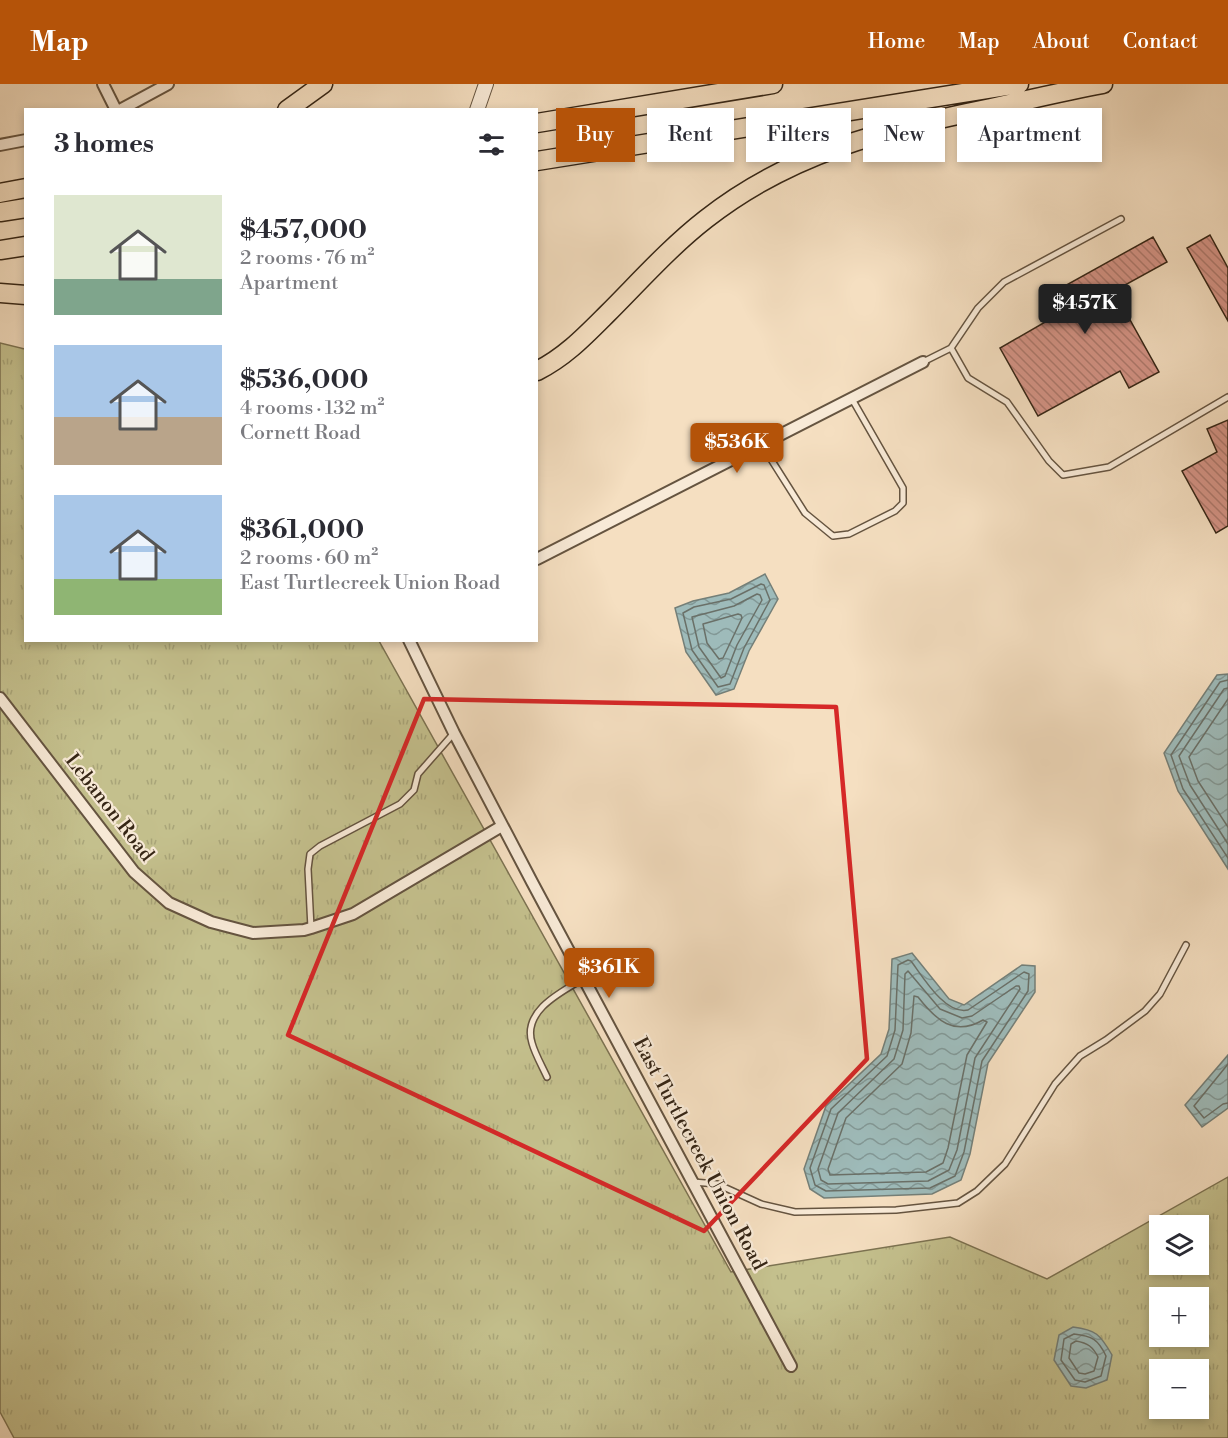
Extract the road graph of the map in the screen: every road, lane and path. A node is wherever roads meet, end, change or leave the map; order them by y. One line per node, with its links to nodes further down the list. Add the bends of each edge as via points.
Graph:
1 (102, 84): 8 (street)
2 (168, 84): 9 (street)
3 (324, 84): 10 (highway)
4 (486, 84): 11 (street)
5 (773, 84): 12 (highway)
6 (1019, 84): 15 (highway)
7 (1102, 84): 27 (highway, via 874,134 789,166 705,220 575,346)
8 (117, 108)
9 (122, 108)
10 (290, 108)
11 (478, 108)
12 (538, 123)
13 (24, 140): 14 (street)
14 (0, 145)
15 (538, 161)
16 (24, 188): 17 (highway)
17 (0, 193)
18 (24, 208): 19 (highway)
19 (0, 212)
20 (1120, 219): 25 (lane, via 1004,282 978,308)
21 (24, 246): 22 (highway)
22 (0, 250)
23 (0, 293): 24 (highway)
24 (24, 295)
25 (951, 348): 26 (lane); 28 (lane, via 968,378 1007,402 1063,475 1109,467)
26 (923, 362): 29 (street)
27 (538, 370)
28 (1228, 397)
29 (851, 398): 30 (street); 30 (lane, via 903,488 903,502 895,511 849,534 833,536 805,513)
30 (762, 445): 31 (street)
31 (538, 558)
32 (410, 642): 34 (street, East Turtlecreek Union Road)
33 (0, 698): 36 (street, Lebanon Road, via 134,872 169,903 211,922 253,933)
34 (454, 733): 35 (street, East Turtlecreek Union Road); 36 (lane, via 418,774 414,790 400,804 310,854)
35 (502, 826): 36 (street, Lebanon Road, via 353,914); 38 (street, East Turtlecreek Union Road)
36 (311, 928)
37 (1186, 945): 40 (lane, via 1160,994 1145,1011 1080,1056 1055,1084 1005,1164 958,1203 896,1210 795,1212 761,1204 717,1184)
38 (583, 979): 39 (lane, via 555,996 534,1018 531,1041); 40 (street, East Turtlecreek Union Road)
39 (547, 1077)
40 (693, 1182): 41 (street, East Turtlecreek Union Road)
41 (791, 1366)

